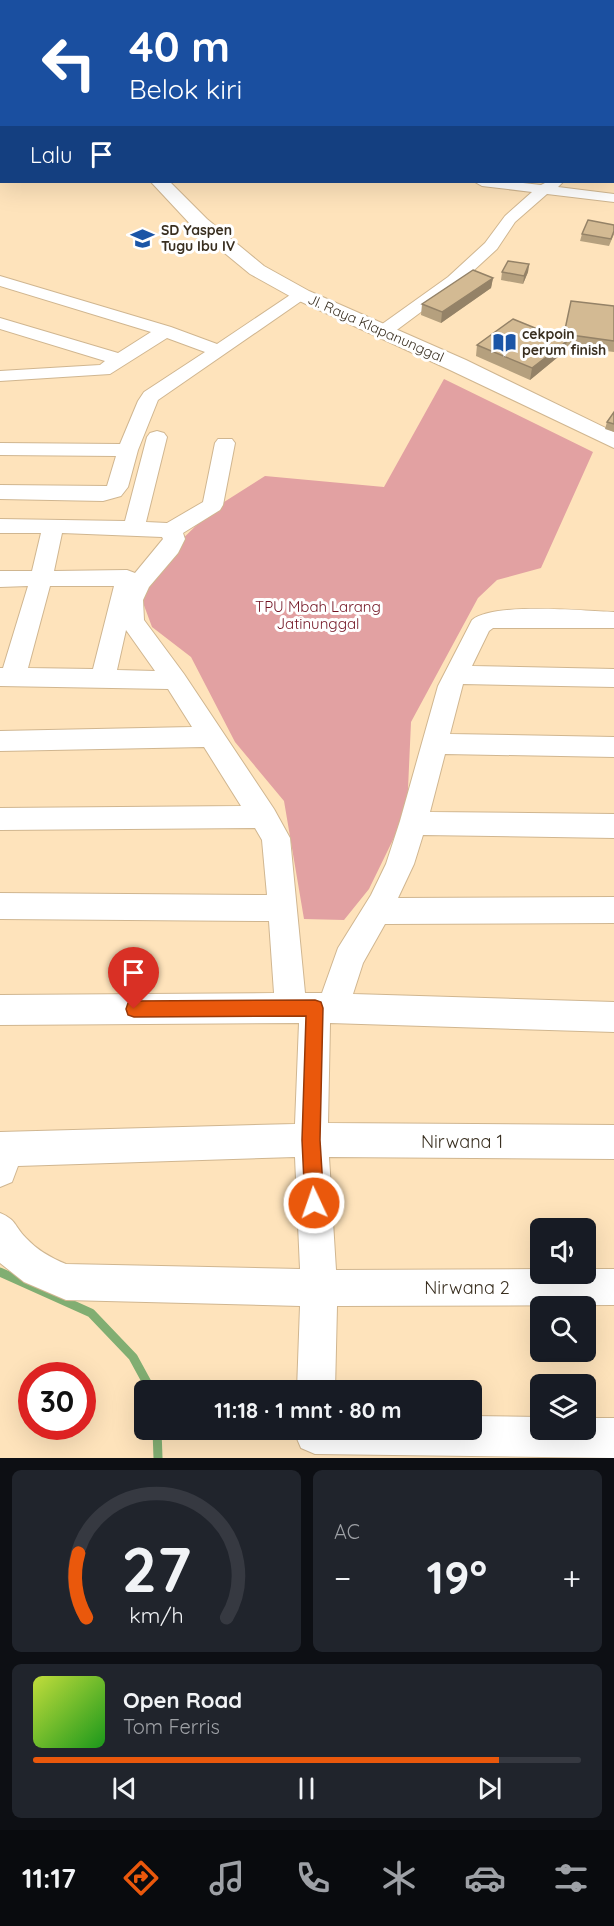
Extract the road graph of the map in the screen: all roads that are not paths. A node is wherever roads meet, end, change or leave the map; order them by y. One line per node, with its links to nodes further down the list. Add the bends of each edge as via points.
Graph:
1 (161, 183): 6 (street, Jl. Raya Klapanunggal, via 236,254)
2 (499, 183): 3 (street)
3 (549, 186): 4 (street); 9 (street, via 510,219 490,246 454,280)
4 (614, 198)
5 (0, 281): 8 (street)
6 (302, 295): 9 (street, Jl. Raya Klapanunggal); 10 (street)
7 (0, 323): 11 (street)
8 (165, 331): 10 (street); 11 (street)
9 (384, 331): 16 (street, Jl. Raya Klapanunggal)
10 (216, 350): 19 (street, via 147,400)
11 (120, 360): 13 (street, via 104,370)
12 (0, 366): 13 (street)
13 (26, 375): 14 (street)
14 (0, 376)
15 (157, 437): 23 (street)
16 (614, 441)
17 (225, 443): 24 (street, via 213,506)
18 (0, 449): 19 (street)
19 (128, 450): 20 (street, via 117,487 109,494)
20 (0, 492)
21 (0, 526): 22 (street)
22 (53, 526): 23 (street); 26 (street)
23 (134, 529): 24 (street)
24 (171, 530): 27 (street, via 174,539 170,548)
25 (0, 579): 26 (street)
26 (41, 579): 27 (street); 30 (street)
27 (135, 579): 32 (street); 33 (street, via 132,621)
28 (614, 620): 29 (street, via 486,621)
29 (455, 675): 31 (street); 36 (street)
30 (6, 677): 32 (street)
31 (614, 678)
32 (103, 679): 33 (street)
33 (175, 680): 34 (street)
34 (210, 737): 35 (street); 38 (street)
35 (0, 741)
36 (434, 744): 37 (street); 40 (street)
37 (614, 747)
38 (264, 817): 39 (street); 43 (street, via 276,838)
39 (0, 819)
40 (413, 823): 41 (street); 45 (street, via 400,864)
41 (614, 826)
42 (0, 906): 43 (street)
43 (282, 908): 46 (street)
44 (614, 910): 45 (street)
45 (377, 911): 46 (street)
46 (313, 1008): 47 (street); 48 (street); 49 (street)
47 (0, 1010)
48 (614, 1017)
49 (311, 1140): 50 (street, Nirwana 1); 51 (street, Nirwana 1); 53 (street)
50 (614, 1142)
51 (1, 1156)
52 (0, 1231): 53 (street, Nirwana 2, via 16,1255 66,1282)
53 (319, 1287): 54 (street, Nirwana 2); 55 (street)
54 (614, 1287)
55 (316, 1380)
56 (614, 1438): 57 (street)
57 (315, 1441)

